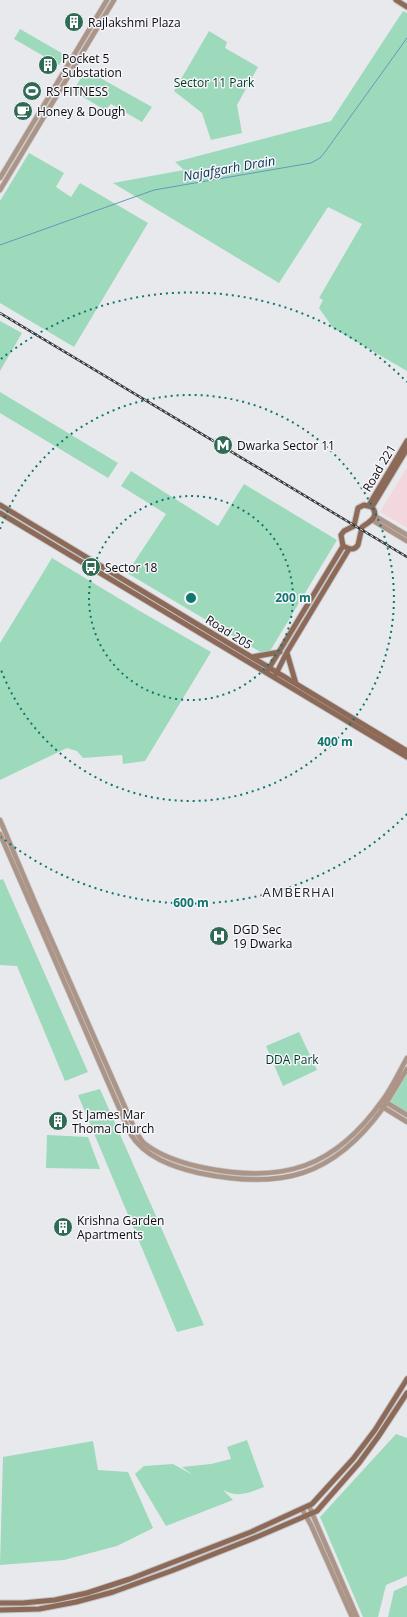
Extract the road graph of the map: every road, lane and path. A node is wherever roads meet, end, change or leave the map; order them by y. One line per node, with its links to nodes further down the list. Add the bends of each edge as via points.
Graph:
1 (107, 0): 5 (street)
2 (114, 0): 6 (street)
3 (396, 0): 4 (main road)
4 (407, 7)
5 (0, 178)
6 (0, 190)
7 (407, 441): 10 (main road, Road 221)
8 (407, 449): 10 (main road, Road 221)
9 (0, 505): 19 (main road, Road 205)
10 (370, 506): 12 (main road, via 375,511); 15 (main road, via 358,508 355,524 341,535)
11 (0, 513): 20 (main road, Road 205)
12 (374, 518): 13 (street); 14 (street); 16 (main road, via 362,527 358,545)
13 (407, 535)
14 (407, 541)
15 (343, 546): 16 (main road); 17 (main road)
16 (349, 549): 18 (main road)
17 (280, 652): 19 (main road); 20 (main road)
18 (287, 652): 21 (main road); 22 (main road)
19 (252, 657): 20 (main road, Road 205)
20 (268, 671): 21 (main road, Road 205)
21 (276, 675): 22 (main road, Road 205); 24 (main road, Road 205)
22 (296, 684): 23 (main road, Road 205)
23 (407, 751)
24 (407, 757)
25 (0, 820): 27 (street)
26 (0, 834): 27 (street)
27 (27, 891): 30 (street, via 130,1133 151,1155 174,1166 216,1176 257,1180 288,1177 330,1161 345,1150 362,1134)
28 (407, 1058): 30 (street)
29 (407, 1068): 30 (street)
30 (383, 1104): 31 (street); 32 (street)
31 (407, 1115)
32 (407, 1122)
33 (407, 1380): 35 (main road, via 379,1424 344,1469)
34 (407, 1393): 37 (main road, via 359,1463 317,1511)
35 (309, 1506): 36 (main road); 37 (street)
36 (302, 1509): 38 (street); 39 (main road, via 251,1532 87,1593 54,1600)
37 (312, 1513): 38 (main road); 42 (street)
38 (306, 1516): 40 (main road, via 113,1592 39,1609); 41 (street)
39 (0, 1603)
40 (0, 1610)
41 (352, 1617)
42 (357, 1617)

